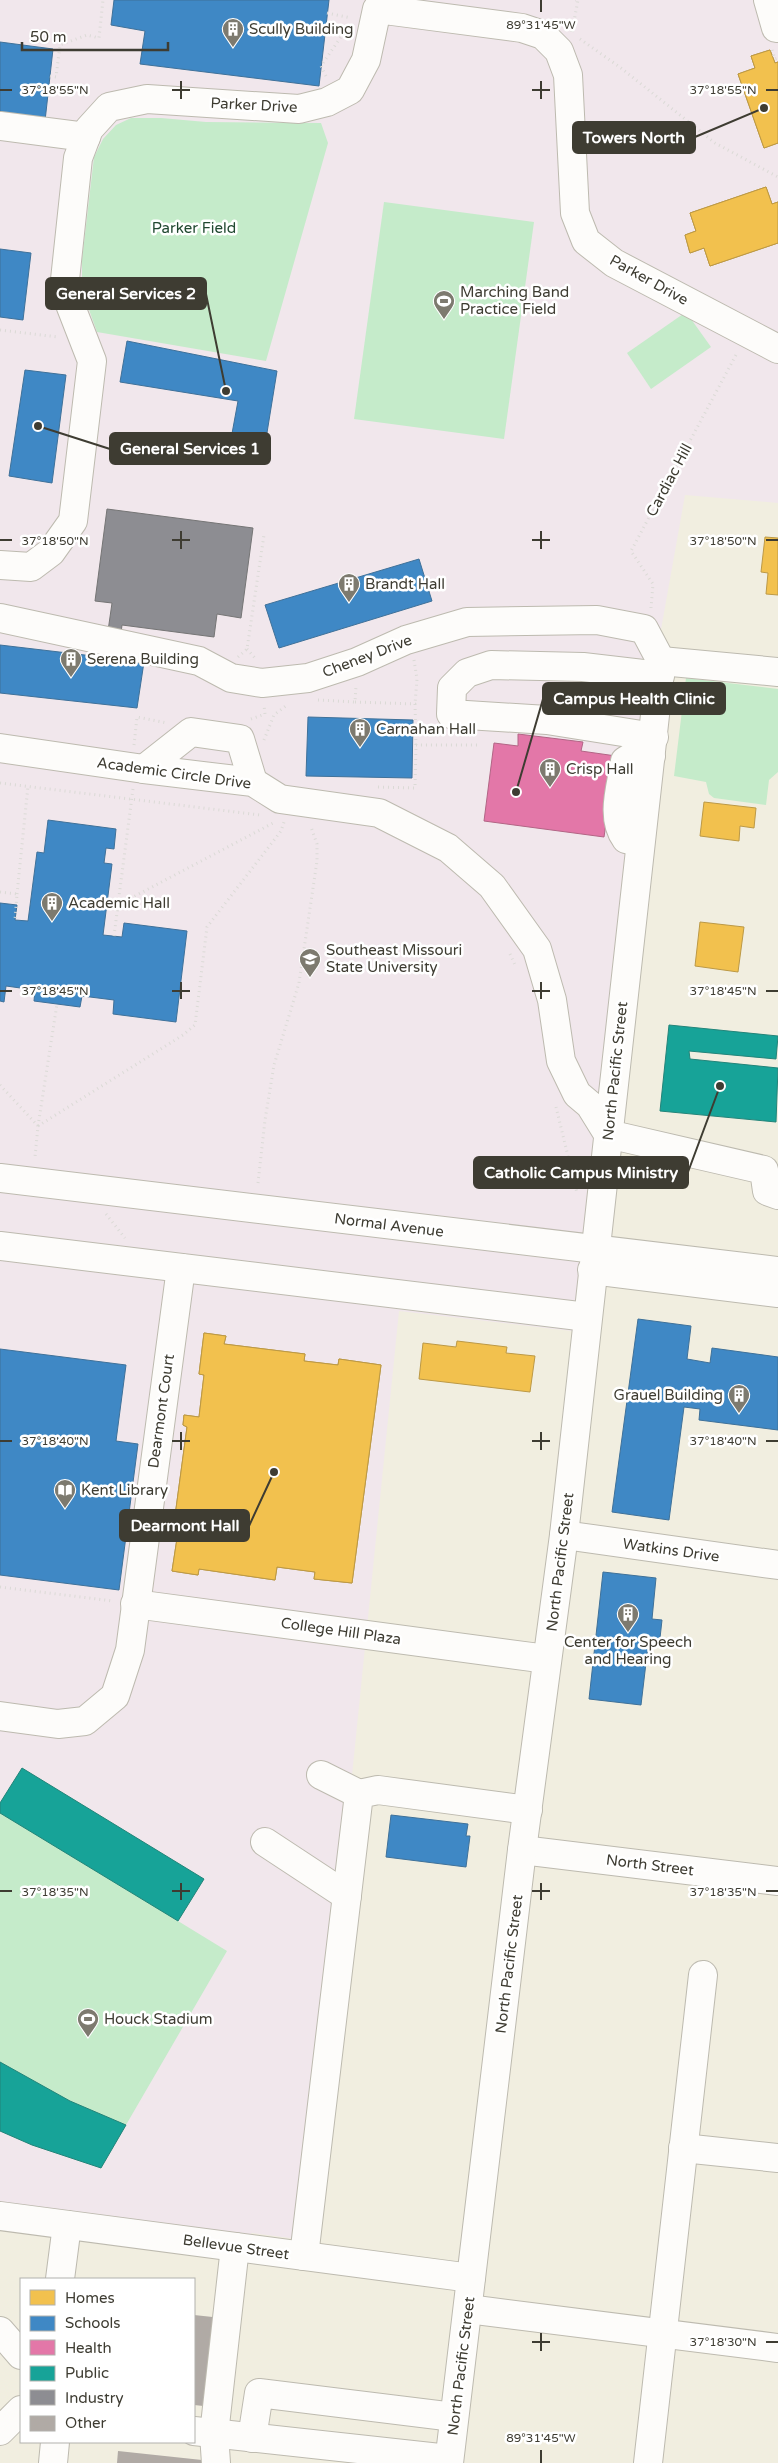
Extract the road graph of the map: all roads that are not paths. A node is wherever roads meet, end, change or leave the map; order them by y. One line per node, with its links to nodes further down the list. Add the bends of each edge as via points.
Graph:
1 (768, 0): 3 (street)
2 (369, 9): 5 (street, Parker Drive, via 366,60 350,90 327,102 299,109 147,99 109,107 88,129); 6 (street, Parker Drive, via 522,28 543,35 559,51 568,75 575,213 586,241 614,263)
3 (778, 28)
4 (0, 126): 5 (street)
5 (86, 137): 7 (street, Parker Drive, via 78,158 64,289 92,361 73,521 52,552 31,567)
6 (778, 349)
7 (0, 565)
8 (0, 618): 9 (street, Cheney Drive, via 199,661 231,678 262,683 308,678 357,662 410,639 467,622 598,620 644,629)
9 (661, 668): 10 (street); 11 (street, North Pacific Street); 11 (street, via 491,665 467,674 452,688 451,714 548,720)
10 (778, 672)
11 (652, 747): 15 (street, North Pacific Street)
12 (0, 748): 13 (street, Academic Circle Drive)
13 (139, 759): 14 (street, Academic Circle Drive); 14 (street, via 191,732 240,739)
14 (253, 782): 15 (street, Academic Circle Drive, via 280,799 379,813 448,848 492,886 537,949 552,1000 561,1061 577,1094 590,1105)
15 (608, 1134): 17 (street, via 764,1170 767,1191); 19 (street, North Pacific Street)
16 (0, 1178): 19 (street, Normal Avenue)
17 (778, 1195)
18 (0, 1246): 20 (street)
19 (594, 1260): 21 (street, Normal Avenue); 22 (street, Normal Avenue); 23 (street, North Pacific Street)
20 (181, 1268): 23 (street); 26 (street, Dearmont Court)
21 (778, 1271)
22 (778, 1293)
23 (587, 1317): 24 (street, North Pacific Street)
24 (564, 1535): 25 (street, Watkins Drive); 27 (street, North Pacific Street)
25 (778, 1564)
26 (135, 1604): 27 (street, College Hill Plaza); 28 (street, Dearmont Court, via 130,1650 115,1696 85,1721 58,1724)
27 (547, 1659): 31 (street, North Pacific Street)
28 (0, 1716)
29 (321, 1775): 30 (street)
30 (359, 1794): 31 (street, via 378,1790); 35 (street)
31 (528, 1810): 33 (street, North Pacific Street)
32 (265, 1842): 35 (street)
33 (522, 1850): 34 (street, North Street); 44 (street, North Pacific Street)
34 (778, 1881)
35 (347, 1896): 42 (street)
36 (703, 1976): 37 (street)
37 (684, 2148): 38 (street); 47 (street)
38 (778, 2158)
39 (0, 2216): 40 (street, Bellevue Street)
40 (67, 2224): 41 (street, Bellevue Street); 43 (street)
41 (235, 2247): 42 (street, Bellevue Street); 53 (street)
42 (304, 2256): 44 (street, Bellevue Street)
43 (60, 2278)
44 (471, 2278): 45 (street, North Pacific Street)
45 (468, 2309): 47 (street); 51 (street, North Pacific Street)
46 (0, 2331): 49 (street)
47 (662, 2334): 48 (street); 57 (street)
48 (778, 2348)
49 (20, 2354)
50 (20, 2411): 52 (street)
51 (454, 2418): 54 (street, via 259,2393); 55 (street, North Pacific Street)
52 (0, 2432)
53 (204, 2433): 54 (street); 56 (street)
54 (252, 2438): 55 (street)
55 (449, 2461)
56 (216, 2463)
57 (648, 2463)

